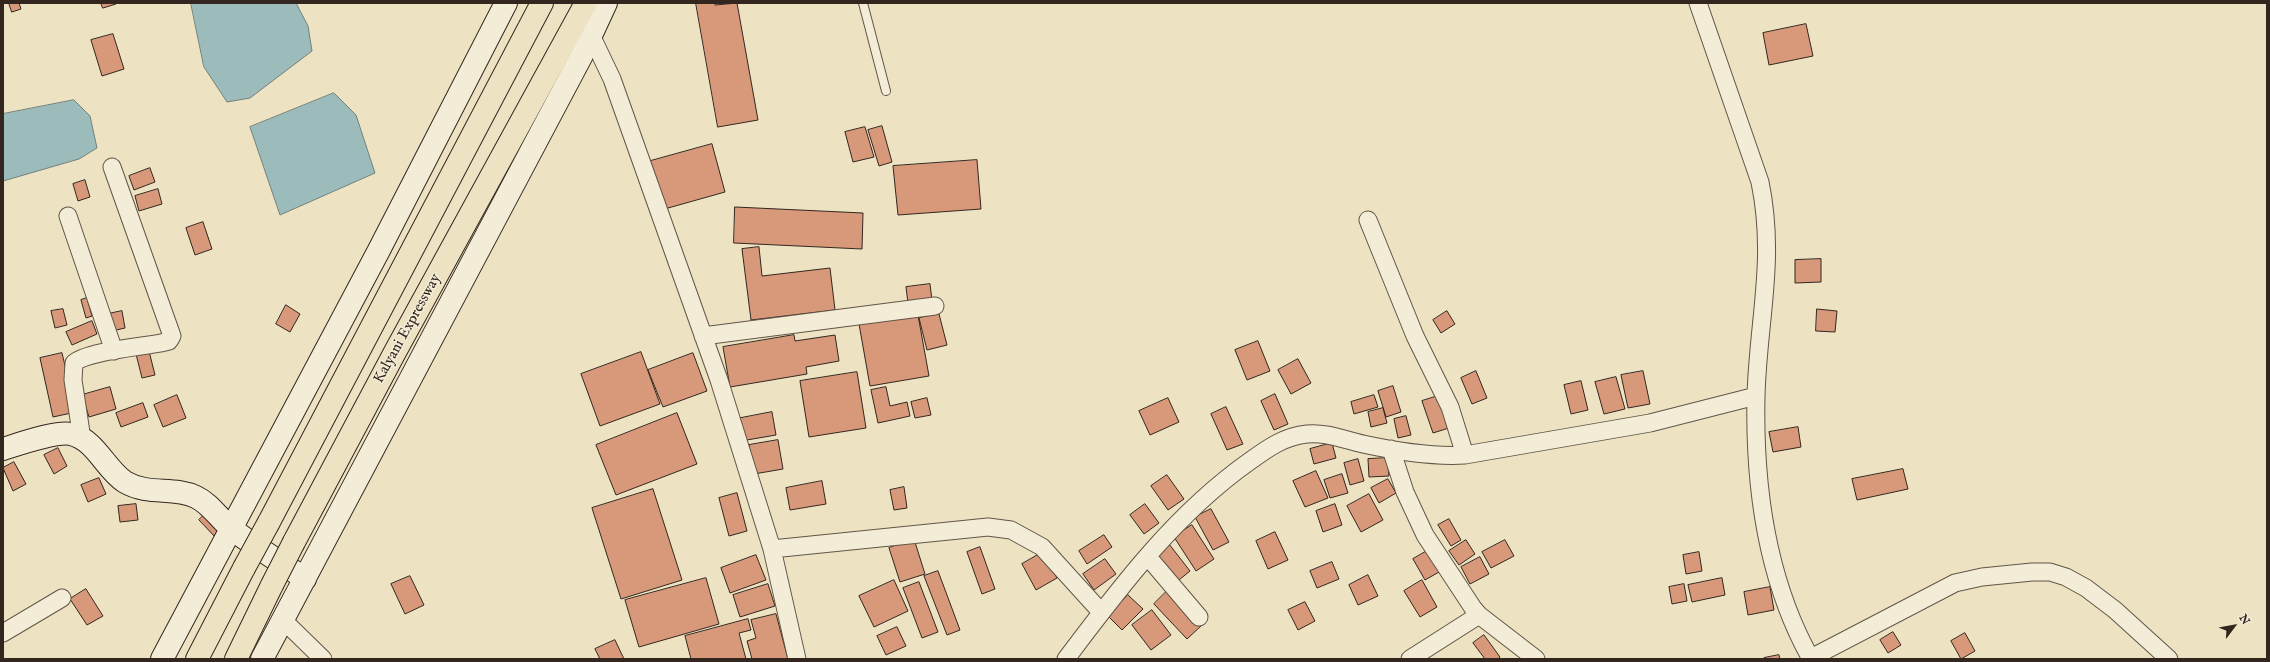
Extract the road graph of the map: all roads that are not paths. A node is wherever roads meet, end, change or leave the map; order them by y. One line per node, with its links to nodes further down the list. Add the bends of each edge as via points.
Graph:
1 (506, 3): 20 (street, via 378,252)
2 (542, 3): 31 (highway, bridge)
3 (586, 3): 32 (highway, Kalyani Expressway, bridge, via 395,352 294,542)
4 (606, 3): 7 (street)
5 (863, 3): 8 (lane)
6 (1698, 3): 15 (street, via 1760,182 1765,204 1767,274)
7 (591, 35): 13 (street, via 612,79); 23 (street)
8 (886, 91)
9 (112, 167): 14 (street, via 172,336 169,341)
10 (68, 216): 14 (street)
11 (1368, 220): 19 (street, via 1415,336 1450,407)
12 (935, 306): 13 (street)
13 (703, 336): 21 (street)
14 (114, 351): 16 (street, via 80,359 73,367)
15 (1756, 396): 19 (street, via 1650,423); 39 (street, via 1759,482 1764,530 1793,623)
16 (82, 439): 17 (street, via 68,433); 20 (street, via 126,482 140,489 197,497 209,505)
17 (3, 449)
18 (1391, 449): 19 (street); 22 (street, via 1329,435 1307,434 1290,437 1228,476 1182,518); 26 (street, via 1405,492 1425,535)
19 (1465, 455)
20 (231, 528): 23 (street); 30 (street)
21 (772, 549): 25 (street, via 988,527 1010,530 1042,547); 35 (street)
22 (1148, 557): 25 (street); 27 (street)
23 (306, 579): 28 (street)
24 (62, 598): 29 (street)
25 (1101, 612): 36 (street)
26 (1479, 615): 37 (street); 38 (street)
27 (1199, 617)
28 (283, 620): 33 (street); 34 (street)
29 (3, 633)
30 (162, 659)
31 (197, 659)
32 (236, 659)
33 (262, 659)
34 (323, 659)
35 (797, 659)
36 (1066, 659)
37 (1410, 659)
38 (1536, 659)
39 (1811, 659): 40 (street, via 1955,584 1988,576 2044,572 2066,577 2091,592)
40 (2169, 659)

